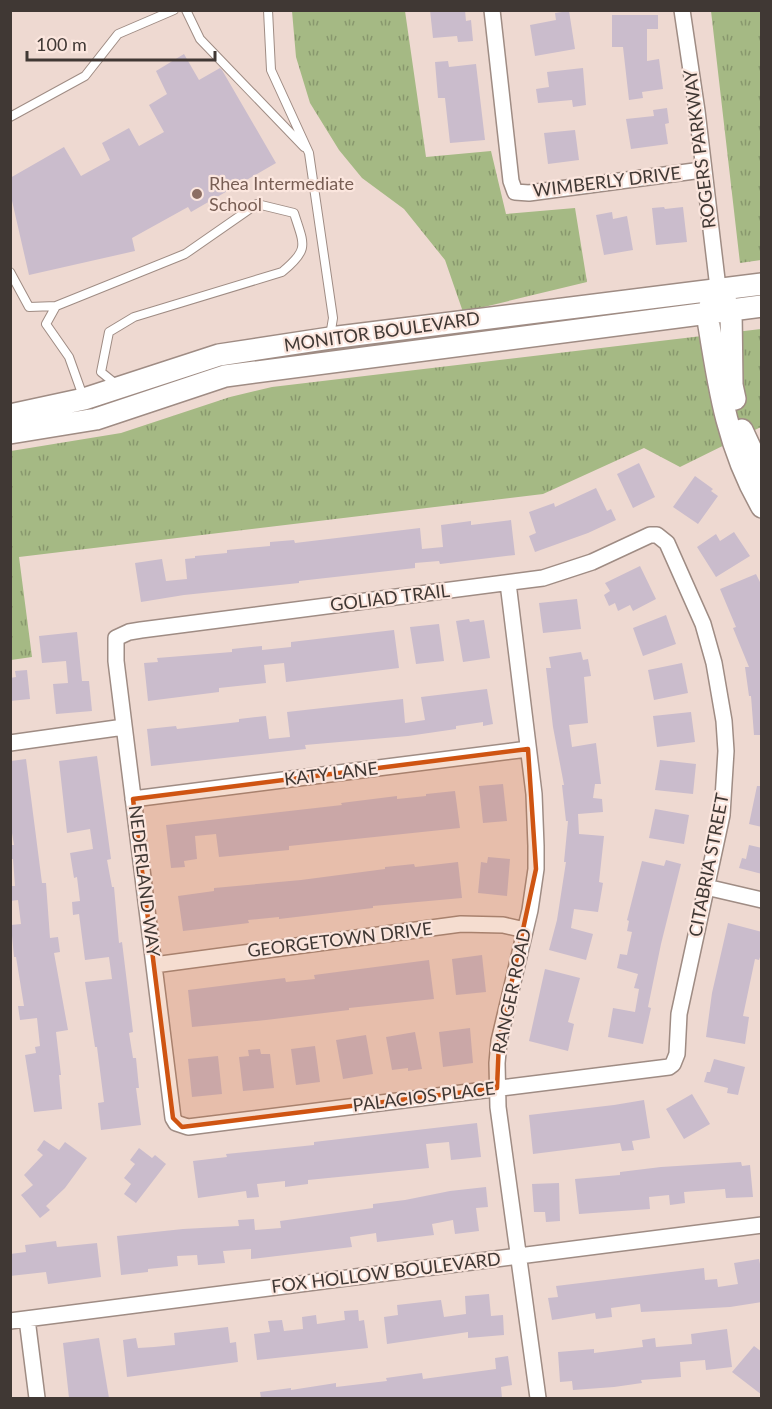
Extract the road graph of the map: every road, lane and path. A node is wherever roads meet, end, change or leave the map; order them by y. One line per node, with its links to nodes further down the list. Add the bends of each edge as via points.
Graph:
1 (174, 10): 6 (lane, via 118,34 85,76)
2 (186, 10): 7 (lane, via 200,39)
3 (268, 10): 7 (lane, via 271,70)
4 (492, 10): 8 (street, WIMBERLY DRIVE, via 515,192)
5 (682, 10): 8 (street, ROGERS PARKWAY)
6 (10, 117)
7 (309, 153): 16 (lane, via 333,318)
8 (702, 170): 11 (street, ROGERS PARKWAY)
9 (10, 273): 12 (lane, via 30,307)
10 (762, 284): 11 (street, MONITOR BOULEVARD)
11 (718, 288): 14 (street, ROGERS PARKWAY); 15 (street); 16 (street, MONITOR BOULEVARD)
12 (56, 306): 17 (lane, via 185,254 256,204 294,213 303,242 299,258 282,272 134,317 109,332 101,372); 18 (lane, via 46,324 69,357)
13 (762, 306): 14 (street, MONITOR BOULEVARD)
14 (730, 310): 15 (street, MONITOR BOULEVARD); 21 (street, ROGERS PARKWAY, via 732,385 743,431)
15 (707, 313): 20 (street, MONITOR BOULEVARD, via 225,376 96,419); 22 (street, via 722,406 733,444)
16 (330, 338): 17 (street, MONITOR BOULEVARD, via 219,355)
17 (120, 388): 18 (street, MONITOR BOULEVARD)
18 (84, 399): 19 (street, MONITOR BOULEVARD)
19 (10, 415)
20 (10, 433)
21 (762, 473)
22 (762, 507)
23 (657, 535): 24 (street, GOLIAD TRAIL, via 562,573); 30 (street, CITABRIA STREET, via 667,543 703,624 721,696 725,782)
24 (508, 583): 25 (street, GOLIAD TRAIL, via 141,630); 28 (street, RANGER ROAD)
25 (116, 638): 26 (street, NEDERLAND WAY)
26 (124, 727): 27 (street); 29 (street, NEDERLAND WAY)
27 (10, 743)
28 (528, 749): 29 (street, KATY LANE); 32 (street, RANGER ROAD, via 536,846)
29 (133, 799): 33 (street, NEDERLAND WAY)
30 (706, 887): 31 (street); 34 (street, CITABRIA STREET, via 679,1014)
31 (762, 900)
32 (525, 930): 33 (street, GEORGETOWN DRIVE, via 461,924); 35 (street, RANGER ROAD, via 499,1041)
33 (154, 965): 36 (street, NEDERLAND WAY)
34 (673, 1064): 35 (street, PALACIOS PLACE)
35 (497, 1088): 36 (street, PALACIOS PLACE, via 188,1127); 38 (street, RANGER ROAD)
36 (176, 1123)
37 (762, 1225): 38 (street, FOX HOLLOW BOULEVARD)
38 (518, 1256): 39 (street, FOX HOLLOW BOULEVARD); 42 (street, RANGER ROAD)
39 (27, 1319): 40 (street, FOX HOLLOW BOULEVARD); 41 (street)
40 (10, 1321)
41 (37, 1398)
42 (538, 1398)

